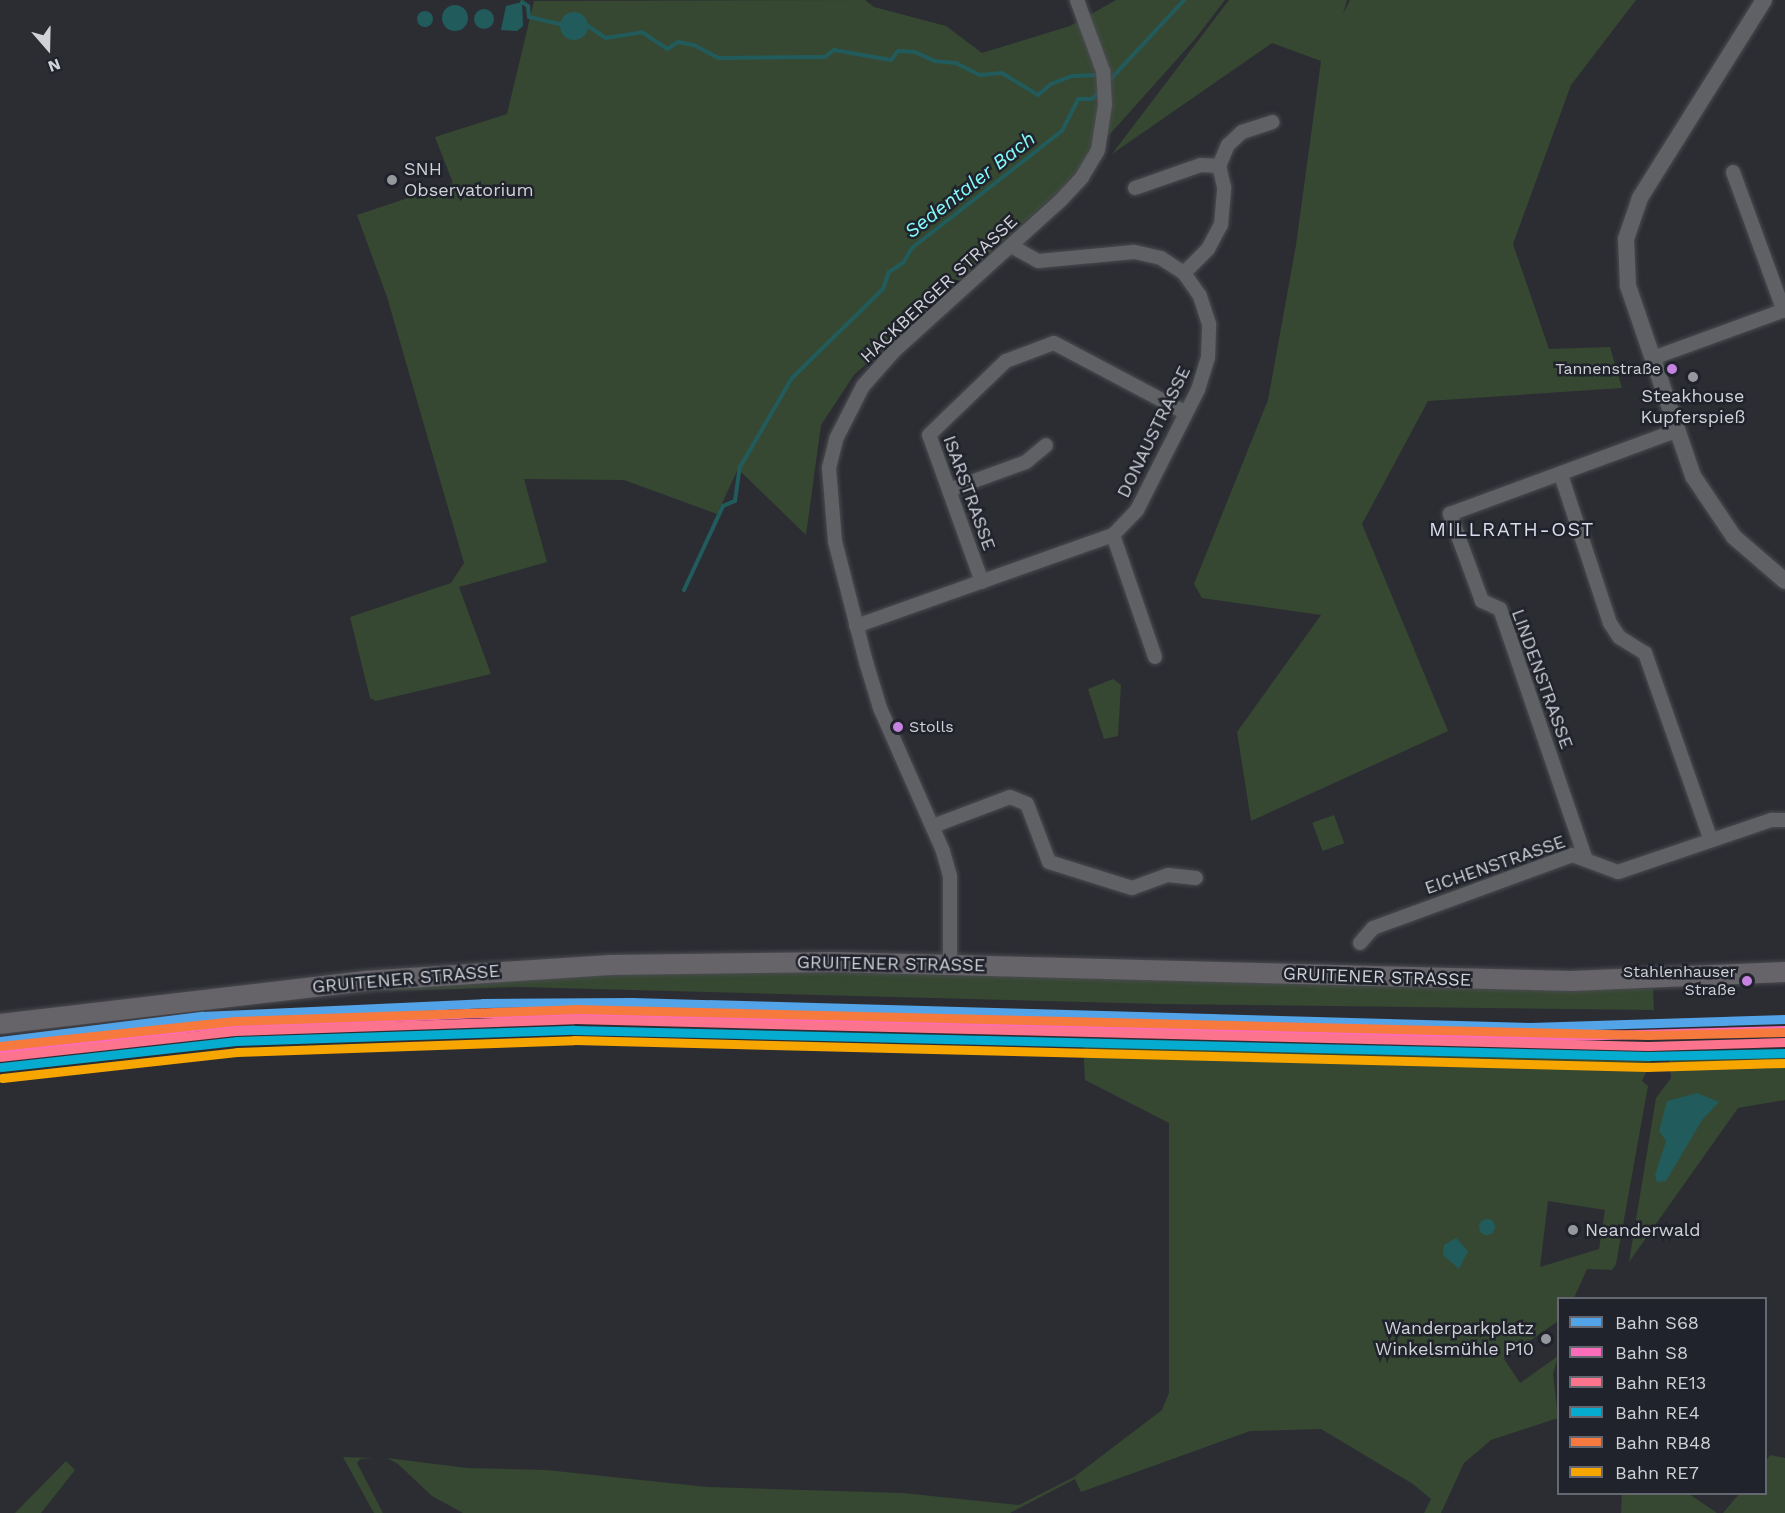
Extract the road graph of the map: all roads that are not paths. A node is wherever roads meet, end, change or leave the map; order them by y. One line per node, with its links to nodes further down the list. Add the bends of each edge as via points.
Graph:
1 (1077, 0): 7 (street, HACKBERGER STRASSE, via 1103,71 1102,137 1082,177)
2 (1764, 0): 10 (street, via 1640,198 1626,239 1628,286)
3 (1272, 122): 4 (street, via 1242,132 1228,145)
4 (1219, 166): 6 (street, via 1201,165); 8 (street, via 1224,187 1221,225 1208,249)
5 (1733, 172): 9 (street)
6 (1135, 188)
7 (1011, 246): 8 (street, DONAUSTRASSE, via 1038,261 1134,252 1161,258); 19 (street, HACKBERGER STRASSE, via 895,350 864,386 836,439 829,468 831,507 835,541)
8 (1184, 273): 11 (street, DONAUSTRASSE, via 1200,296 1209,324 1208,358)
9 (1785, 310): 10 (street)
10 (1653, 358): 12 (street)
11 (1186, 413): 15 (street, ISARSTRASSE, via 1054,343 1030,349 1006,361 929,435); 16 (street, DONAUSTRASSE, via 1137,510)
12 (1678, 430): 14 (street, LINDENSTRASSE); 17 (street, via 1693,476 1710,504 1734,537)
13 (1046, 445): 15 (street, via 1026,462)
14 (1561, 475): 23 (street, via 1610,623 1619,637 1645,653); 24 (street, LINDENSTRASSE, via 1450,514 1482,601 1500,609)
15 (949, 490): 18 (street, ISARSTRASSE)
16 (1113, 536): 18 (street, DONAUSTRASSE); 20 (street)
17 (1785, 581)
18 (982, 582): 19 (street, DONAUSTRASSE)
19 (856, 626): 22 (street, HACKBERGER STRASSE, via 880,708)
20 (1155, 657)
21 (1785, 819): 23 (street, EICHENSTRASSE)
22 (933, 826): 25 (street, via 1010,798 1027,804 1049,862 1132,888 1168,875); 27 (street, HACKBERGER STRASSE, via 950,876)
23 (1711, 840): 24 (street, EICHENSTRASSE, via 1618,872)
24 (1585, 857): 26 (street, EICHENSTRASSE, via 1572,855 1411,913 1372,928)
25 (1196, 878)
26 (1360, 943)
27 (950, 964): 28 (main road, GRUITENER STRASSE, via 1561,981); 29 (main road, GRUITENER STRASSE, via 781,962 537,968 364,981)
28 (1785, 972)
29 (0, 1024)

